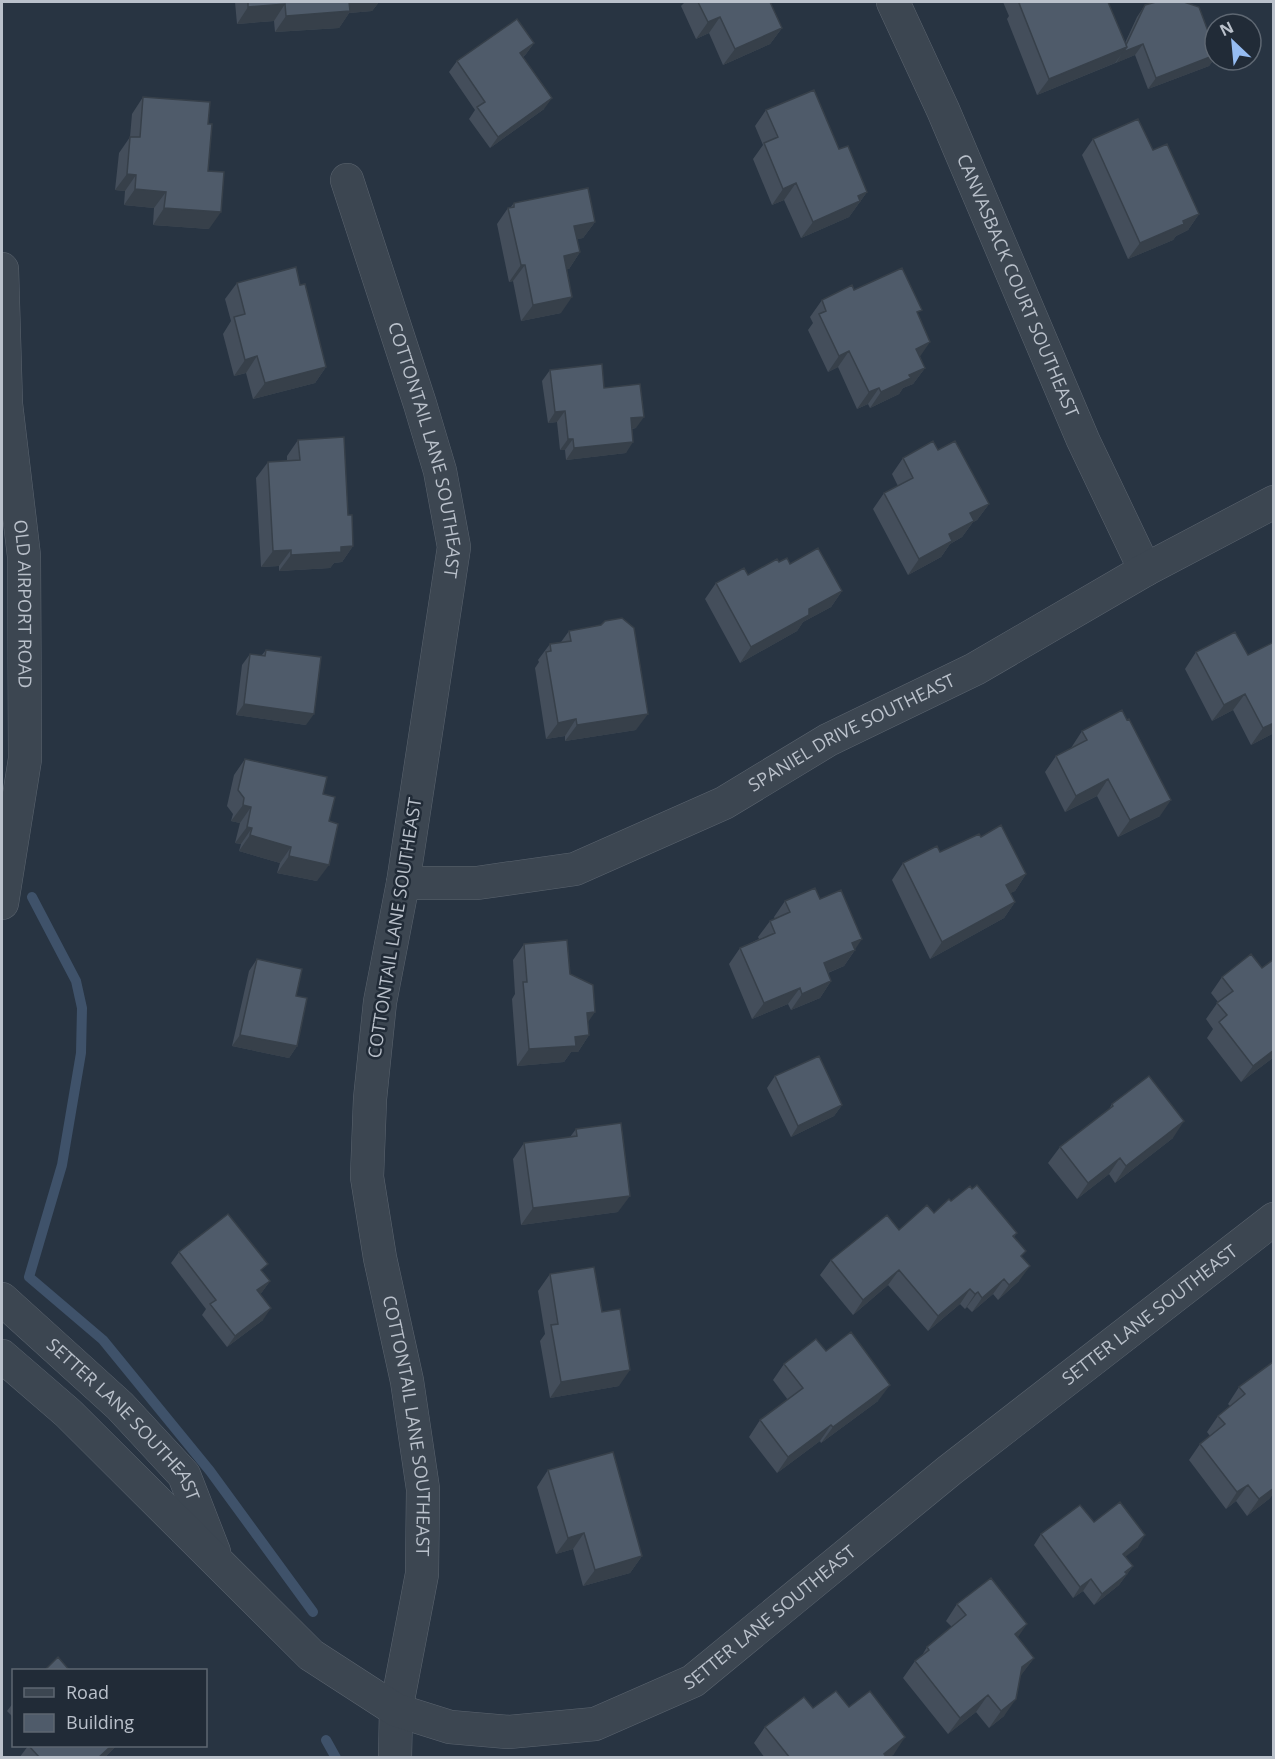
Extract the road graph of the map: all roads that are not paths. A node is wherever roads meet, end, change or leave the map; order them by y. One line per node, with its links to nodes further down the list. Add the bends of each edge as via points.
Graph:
1 (893, 2): 5 (street, CANVASBACK COURT SOUTHEAST, via 1083,440)
2 (347, 180): 6 (street, COTTONTAIL LANE SOUTHEAST, via 427,426 454,547)
3 (2, 269): 7 (street, OLD AIRPORT ROAD, via 6,404 24,556 25,747)
4 (1274, 502): 5 (street, SPANIEL DRIVE SOUTHEAST)
5 (1145, 570): 6 (street, SPANIEL DRIVE SOUTHEAST, via 975,669 828,740 724,803 575,869 477,884)
6 (403, 883): 12 (street, COTTONTAIL LANE SOUTHEAST, via 380,1002 367,1177 407,1381 423,1489 422,1574)
7 (2, 903)
8 (1274, 1219): 12 (street, SETTER LANE SOUTHEAST, via 950,1470 693,1681 595,1724 508,1732 450,1727)
9 (2, 1299): 11 (street, SETTER LANE SOUTHEAST, via 120,1406 184,1475)
10 (2, 1356): 11 (street, SETTER LANE SOUTHEAST, via 68,1413)
11 (218, 1562): 12 (street, SETTER LANE SOUTHEAST, via 311,1655)
12 (396, 1710): 13 (street, COTTONTAIL LANE SOUTHEAST)
13 (395, 1758)

